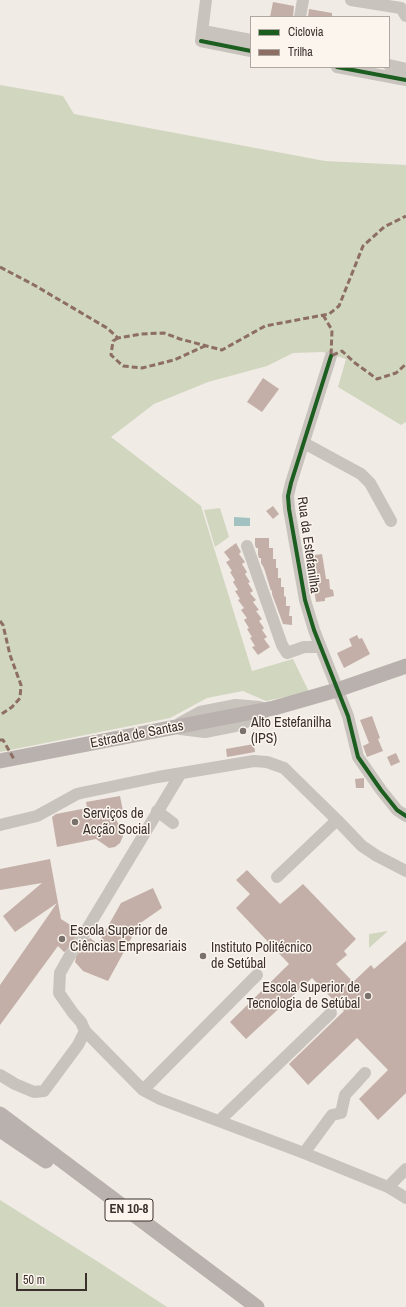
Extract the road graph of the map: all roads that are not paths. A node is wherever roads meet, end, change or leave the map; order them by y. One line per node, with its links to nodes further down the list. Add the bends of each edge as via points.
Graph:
1 (206, 0): 6 (street)
2 (303, 0): 5 (street)
3 (352, 0): 4 (street)
4 (404, 11)
5 (300, 16)
6 (202, 36): 7 (street); 8 (street)
7 (250, 40)
8 (250, 51)
9 (390, 65): 11 (street)
10 (342, 68): 12 (street)
11 (406, 69)
12 (406, 80)
13 (331, 356): 14 (street, Rua da Estefanilha)
14 (304, 443): 15 (street, via 360,474 370,483); 17 (street, Rua da Estefanilha, via 288,496 289,509 305,600)
15 (391, 521)
16 (247, 546): 17 (street, via 287,653 304,647)
17 (320, 647): 19 (street, Rua da Estefanilha)
18 (406, 666): 19 (main road, Estrada de Santas)
19 (337, 690): 20 (main road, Estrada de Santas, via 274,708); 23 (street, Rua da Estefanilha, via 348,716 358,757 380,790 397,810)
20 (0, 761)
21 (181, 773): 22 (street); 24 (street, via 254,761 267,762 284,768); 26 (street, via 77,794 38,816)
22 (157, 811): 25 (street); 29 (street)
23 (406, 816)
24 (338, 820): 27 (street, via 362,846); 28 (street)
25 (173, 823)
26 (0, 825)
27 (406, 871)
28 (277, 877)
29 (84, 934)
30 (69, 957): 33 (street, via 60,973 59,993)
31 (257, 975): 36 (street)
32 (331, 1013): 39 (street)
33 (85, 1031): 35 (street, via 44,1091 34,1092); 36 (street)
34 (365, 1073): 42 (street, via 345,1095 341,1113 332,1115)
35 (0, 1075)
36 (143, 1090): 39 (street)
37 (0, 1111): 43 (main road)
38 (0, 1114): 43 (main road, EN 10-8)
39 (219, 1121): 42 (street)
40 (0, 1125): 45 (main road, EN 10-8)
41 (0, 1130): 45 (main road)
42 (304, 1153): 46 (street)
43 (56, 1157): 48 (main road, EN 10-8)
44 (406, 1169): 46 (street)
45 (72, 1179): 48 (main road, EN 10-8)
46 (388, 1187): 47 (street)
47 (406, 1198)
48 (257, 1307)

